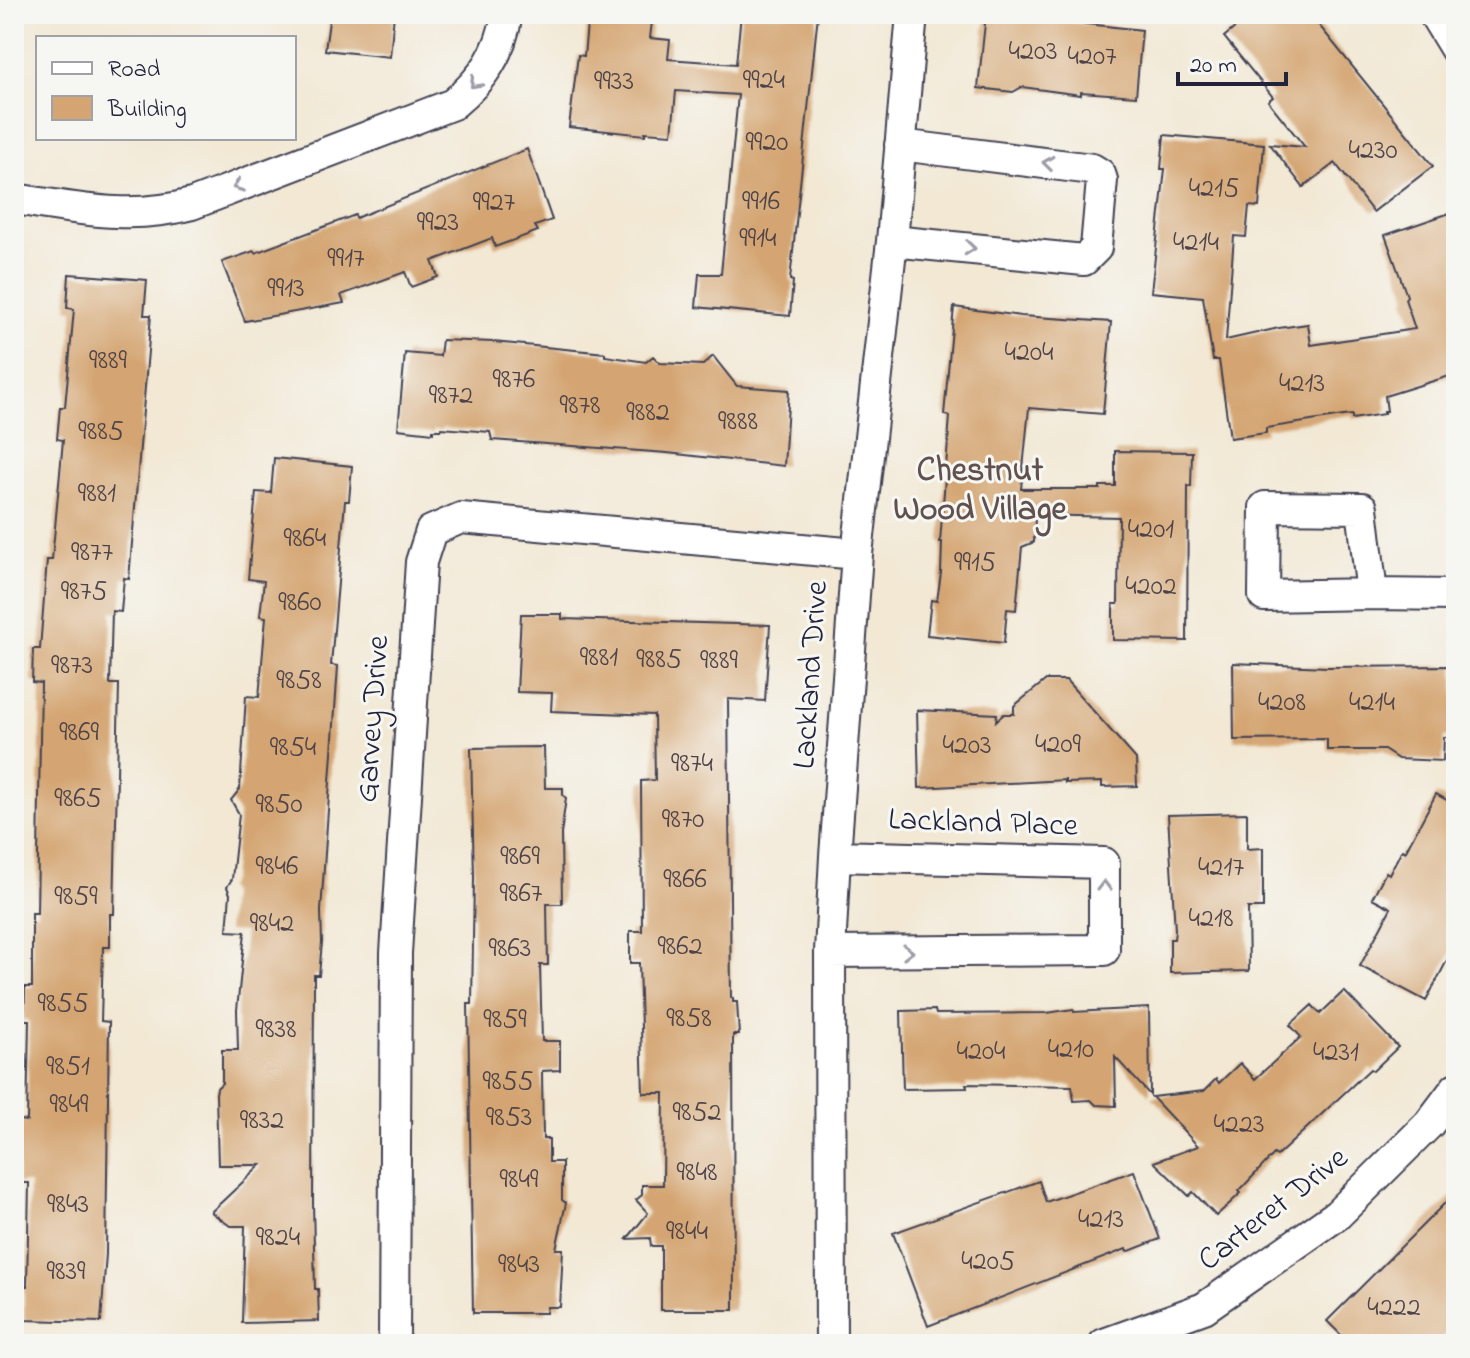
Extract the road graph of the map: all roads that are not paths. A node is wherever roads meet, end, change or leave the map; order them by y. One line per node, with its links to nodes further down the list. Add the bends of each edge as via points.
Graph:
1 (507, 14): 6 (street, one-way to 6, via 497,53 453,104 192,204 136,214)
2 (912, 14): 5 (street, Lackland Drive)
3 (1434, 14): 4 (street)
4 (1456, 50)
5 (900, 145): 7 (street, Lackland Drive); 7 (street, one-way to 5, via 1084,260 1096,248 1102,180 1092,169)
6 (14, 199)
7 (892, 241): 8 (street, Lackland Drive)
8 (857, 554): 11 (street, Lackland Drive); 14 (street, Garvey Drive, via 461,518 431,531 421,562 396,953)
9 (1372, 594): 9 (street, via 1362,508 1265,507 1264,596); 10 (street)
10 (1456, 595)
11 (835, 856): 12 (street, Lackland Drive); 12 (street, Lackland Place, one-way to 11, via 1104,950 1104,863)
12 (830, 952): 15 (street, Lackland Drive)
13 (1456, 1088): 16 (street, Carteret Drive, via 1429,1124 1337,1215 1204,1308)
14 (394, 1344)
15 (831, 1344)
16 (1104, 1344)

